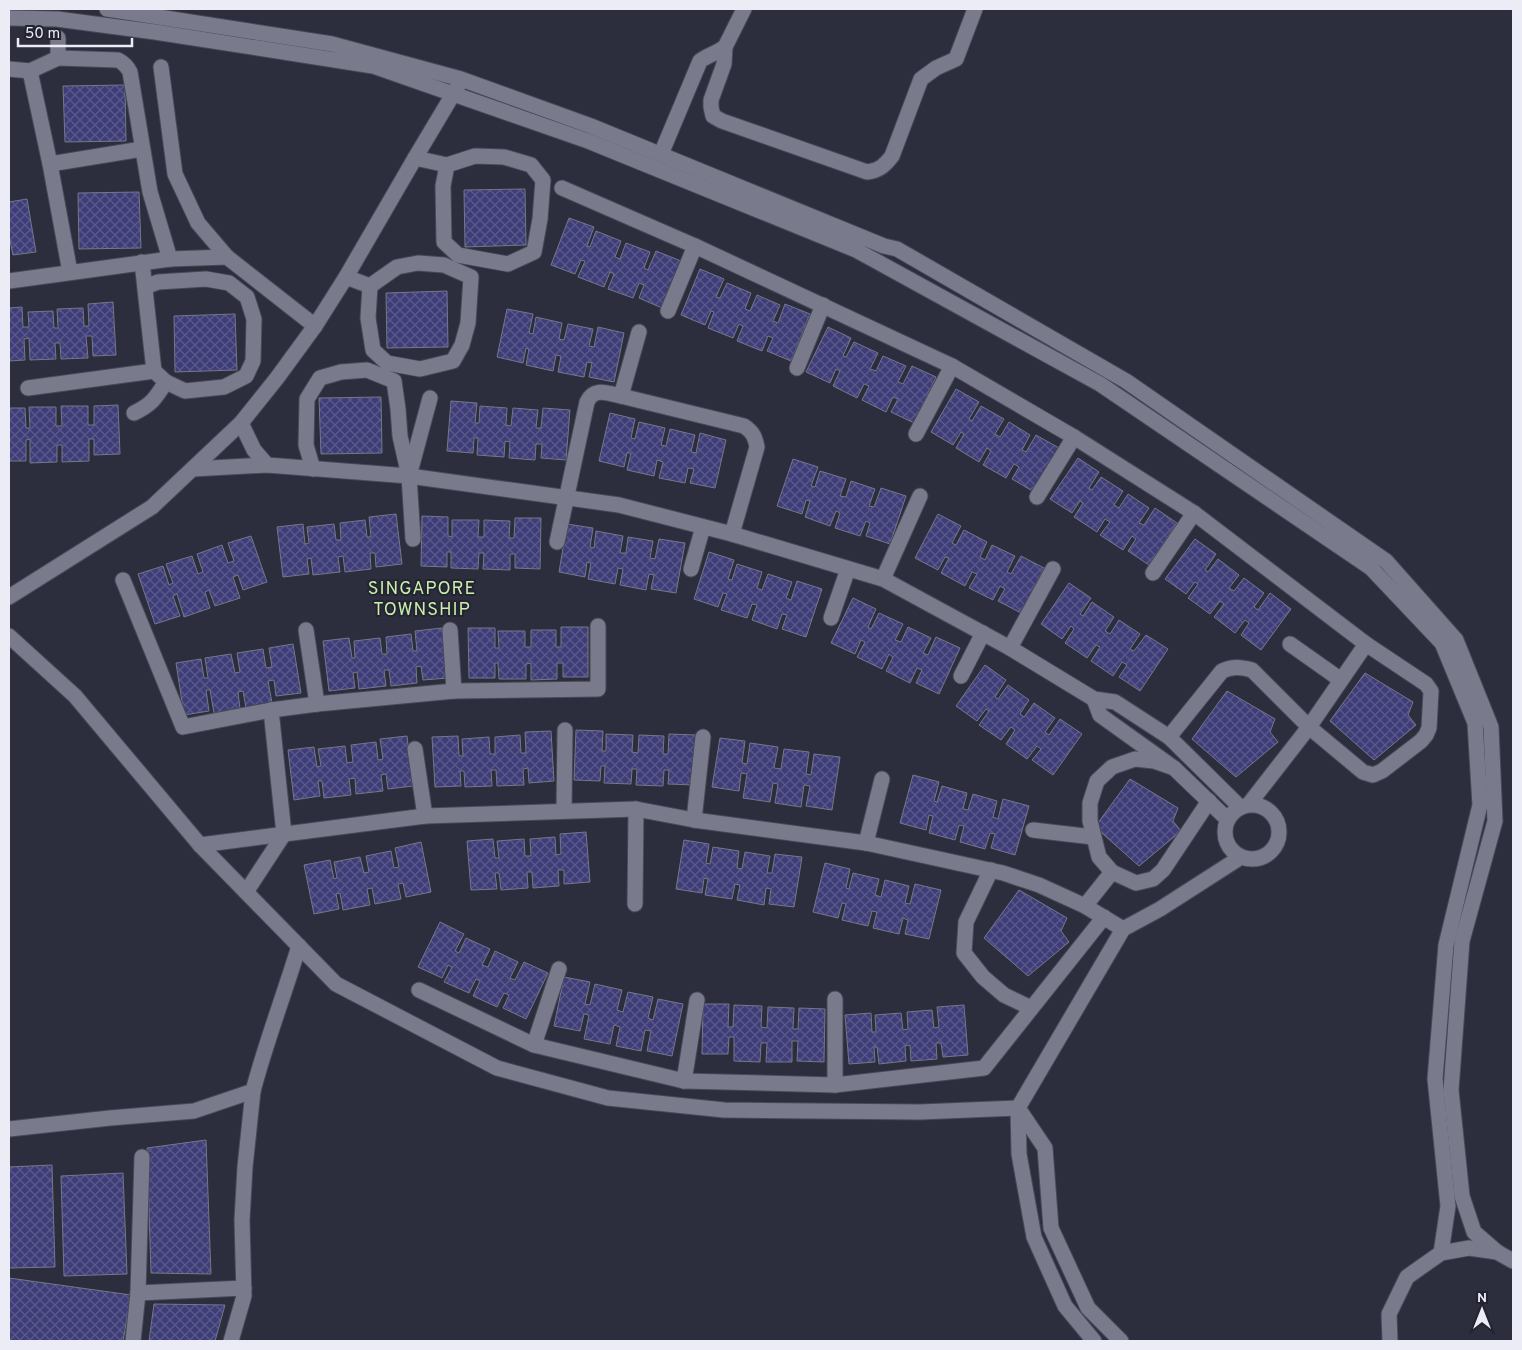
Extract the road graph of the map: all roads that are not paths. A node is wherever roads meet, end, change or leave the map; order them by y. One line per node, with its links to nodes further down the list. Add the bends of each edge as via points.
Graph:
1 (107, 9): 12 (street, via 332,44)
2 (744, 9): 7 (street)
3 (975, 9): 7 (street, via 956,59 921,79 892,156 885,166 875,171 867,172 714,116 711,100 724,64)
4 (70, 15): 5 (street); 13 (street, via 155,32 373,66)
5 (9, 18)
6 (58, 38): 8 (street)
7 (725, 47): 15 (street, via 700,61)
8 (58, 58): 11 (street); 14 (street, via 118,60 124,63 130,72)
9 (161, 67): 21 (street, via 175,174 198,223)
10 (9, 69): 11 (street)
11 (30, 71): 17 (street)
12 (461, 79): 13 (street); 15 (street)
13 (454, 94): 16 (street); 119 (street, via 588,140 856,250 1100,384 1371,568 1442,643 1475,723 1480,805 1446,945 1435,1079 1448,1206)
14 (142, 149): 17 (street); 22 (street, via 150,192)
15 (661, 154): 118 (street, via 896,249 1126,381 1386,561 1456,640 1491,727 1495,821 1462,941 1451,1090 1462,1196 1474,1232)
16 (415, 158): 18 (street); 25 (street)
17 (50, 164): 24 (street)
18 (446, 165): 18 (street, via 475,156 504,157 531,165 543,180 534,252 508,264 458,255 444,242)
19 (562, 188): 20 (street)
20 (695, 246): 29 (street); 30 (street)
21 (227, 257): 22 (street); 31 (street)
22 (170, 259): 23 (street)
23 (142, 262): 24 (street); 28 (street)
24 (70, 272): 26 (street)
25 (346, 277): 27 (street); 31 (street)
26 (9, 281)
27 (370, 286): 27 (street, via 368,318 373,350 387,363 420,369 453,361 468,323 471,277 444,265 418,263 397,267)
28 (145, 287): 35 (street); 36 (street, via 158,282 206,279 229,283 246,297 254,319 253,361 246,376 224,387 186,391)
29 (823, 305): 33 (street); 34 (street)
30 (668, 311)
31 (315, 326): 41 (street)
32 (639, 332): 38 (street)
33 (952, 366): 42 (street); 43 (street)
34 (797, 368)
35 (154, 371): 36 (street); 37 (street)
36 (166, 382): 40 (street, via 154,401)
37 (28, 388)
38 (621, 396): 49 (street, via 597,392 586,402); 53 (street, via 744,426 751,431 757,447)
39 (430, 398): 47 (street)
40 (134, 413)
41 (241, 423): 44 (street, via 254,450); 45 (street)
42 (916, 434)
43 (1074, 437): 50 (street); 51 (street)
44 (267, 465): 45 (street); 46 (street)
45 (193, 468): 62 (street, via 152,507)
46 (313, 469): 47 (street); 47 (street, via 306,445 307,399 320,378 367,370 394,381 400,436)
47 (409, 476): 49 (street); 54 (street)
48 (920, 496): 60 (street)
49 (567, 497): 52 (street, via 620,505); 55 (street)
50 (1036, 497)
51 (1194, 513): 59 (street); 70 (street)
52 (703, 527): 53 (street); 56 (street)
53 (732, 534): 57 (street)
54 (413, 539)
55 (557, 542)
56 (691, 569)
57 (848, 569): 60 (street); 63 (street)
58 (1052, 570): 71 (street)
59 (1153, 573)
60 (883, 579): 67 (street)
61 (124, 580): 77 (street, via 183,727)
62 (9, 597)
63 (831, 618)
64 (598, 626): 74 (street, via 598,689)
65 (306, 630): 76 (street)
66 (450, 630): 74 (street)
67 (982, 633): 71 (street); 72 (street)
68 (9, 636): 96 (street, via 75,696)
69 (1290, 644): 73 (street)
70 (1366, 644): 73 (street); 78 (street, via 1426,684 1431,699 1426,735 1373,775 1363,772)
71 (1010, 648): 75 (street)
72 (962, 676)
73 (1341, 680): 78 (street)
74 (454, 691): 76 (street)
75 (1094, 699): 81 (street, via 1115,702); 83 (street, via 1100,715)
76 (317, 704): 77 (street)
77 (271, 710): 93 (street)
78 (1309, 727): 81 (street, via 1252,670 1230,667 1222,671); 86 (street)
79 (565, 730): 88 (street)
80 (703, 737): 91 (street)
81 (1168, 737): 86 (street)
82 (415, 749): 89 (street)
83 (1174, 768): 85 (street); 94 (street, via 1135,759 1112,766 1097,781 1090,803)
84 (882, 779): 95 (street)
85 (1209, 801): 90 (street); 99 (street, via 1163,870 1153,879 1136,883)
86 (1245, 806): 90 (street, via 1233,811); 97 (street, via 1267,808 1278,822 1279,831 1278,840 1267,855 1249,859)
87 (636, 809): 88 (street); 91 (street); 101 (street)
88 (564, 811): 89 (street)
89 (425, 816): 93 (street)
90 (1227, 819): 97 (street, via 1224,836 1233,852)
91 (694, 820): 95 (street)
92 (1033, 830): 94 (street)
93 (284, 834): 96 (street); 100 (street)
94 (1093, 837): 99 (street, via 1099,857)
95 (866, 843): 98 (street)
96 (200, 845): 100 (street)
97 (1241, 857): 104 (street)
98 (991, 870): 102 (street, via 1039,885); 110 (street, via 966,922 964,953 983,977 1004,995)
99 (1112, 872): 102 (street)
100 (246, 892): 105 (street)
101 (635, 904)
102 (1085, 906): 103 (street)
103 (1104, 917): 104 (street); 110 (street)
104 (1124, 929): 115 (street)
105 (299, 946): 114 (street); 115 (street, via 336,984 497,1068 608,1098 724,1110 920,1112)
106 (559, 969): 111 (street)
107 (419, 990): 111 (street)
108 (834, 999): 113 (street)
109 (697, 1000): 112 (street)
110 (1031, 1008): 113 (street, via 984,1068)
111 (534, 1045): 112 (street)
112 (684, 1081): 113 (street)
113 (835, 1085)
114 (253, 1091): 116 (street, via 194,1111); 121 (street, via 242,1220)
115 (1018, 1108): 125 (street, via 1019,1154 1034,1237 1065,1306); 126 (street, via 1045,1148 1051,1228 1088,1308)
116 (9, 1129)
117 (142, 1157): 122 (street)
118 (1497, 1252): 119 (street, via 1469,1248); 120 (street)
119 (1442, 1253): 127 (street, via 1407,1277 1389,1314)
120 (1513, 1261)
121 (244, 1288): 122 (street); 124 (street)
122 (138, 1293): 123 (street)
123 (133, 1341)
124 (231, 1341)
125 (1094, 1341)
126 (1121, 1341)
127 (1390, 1341)

